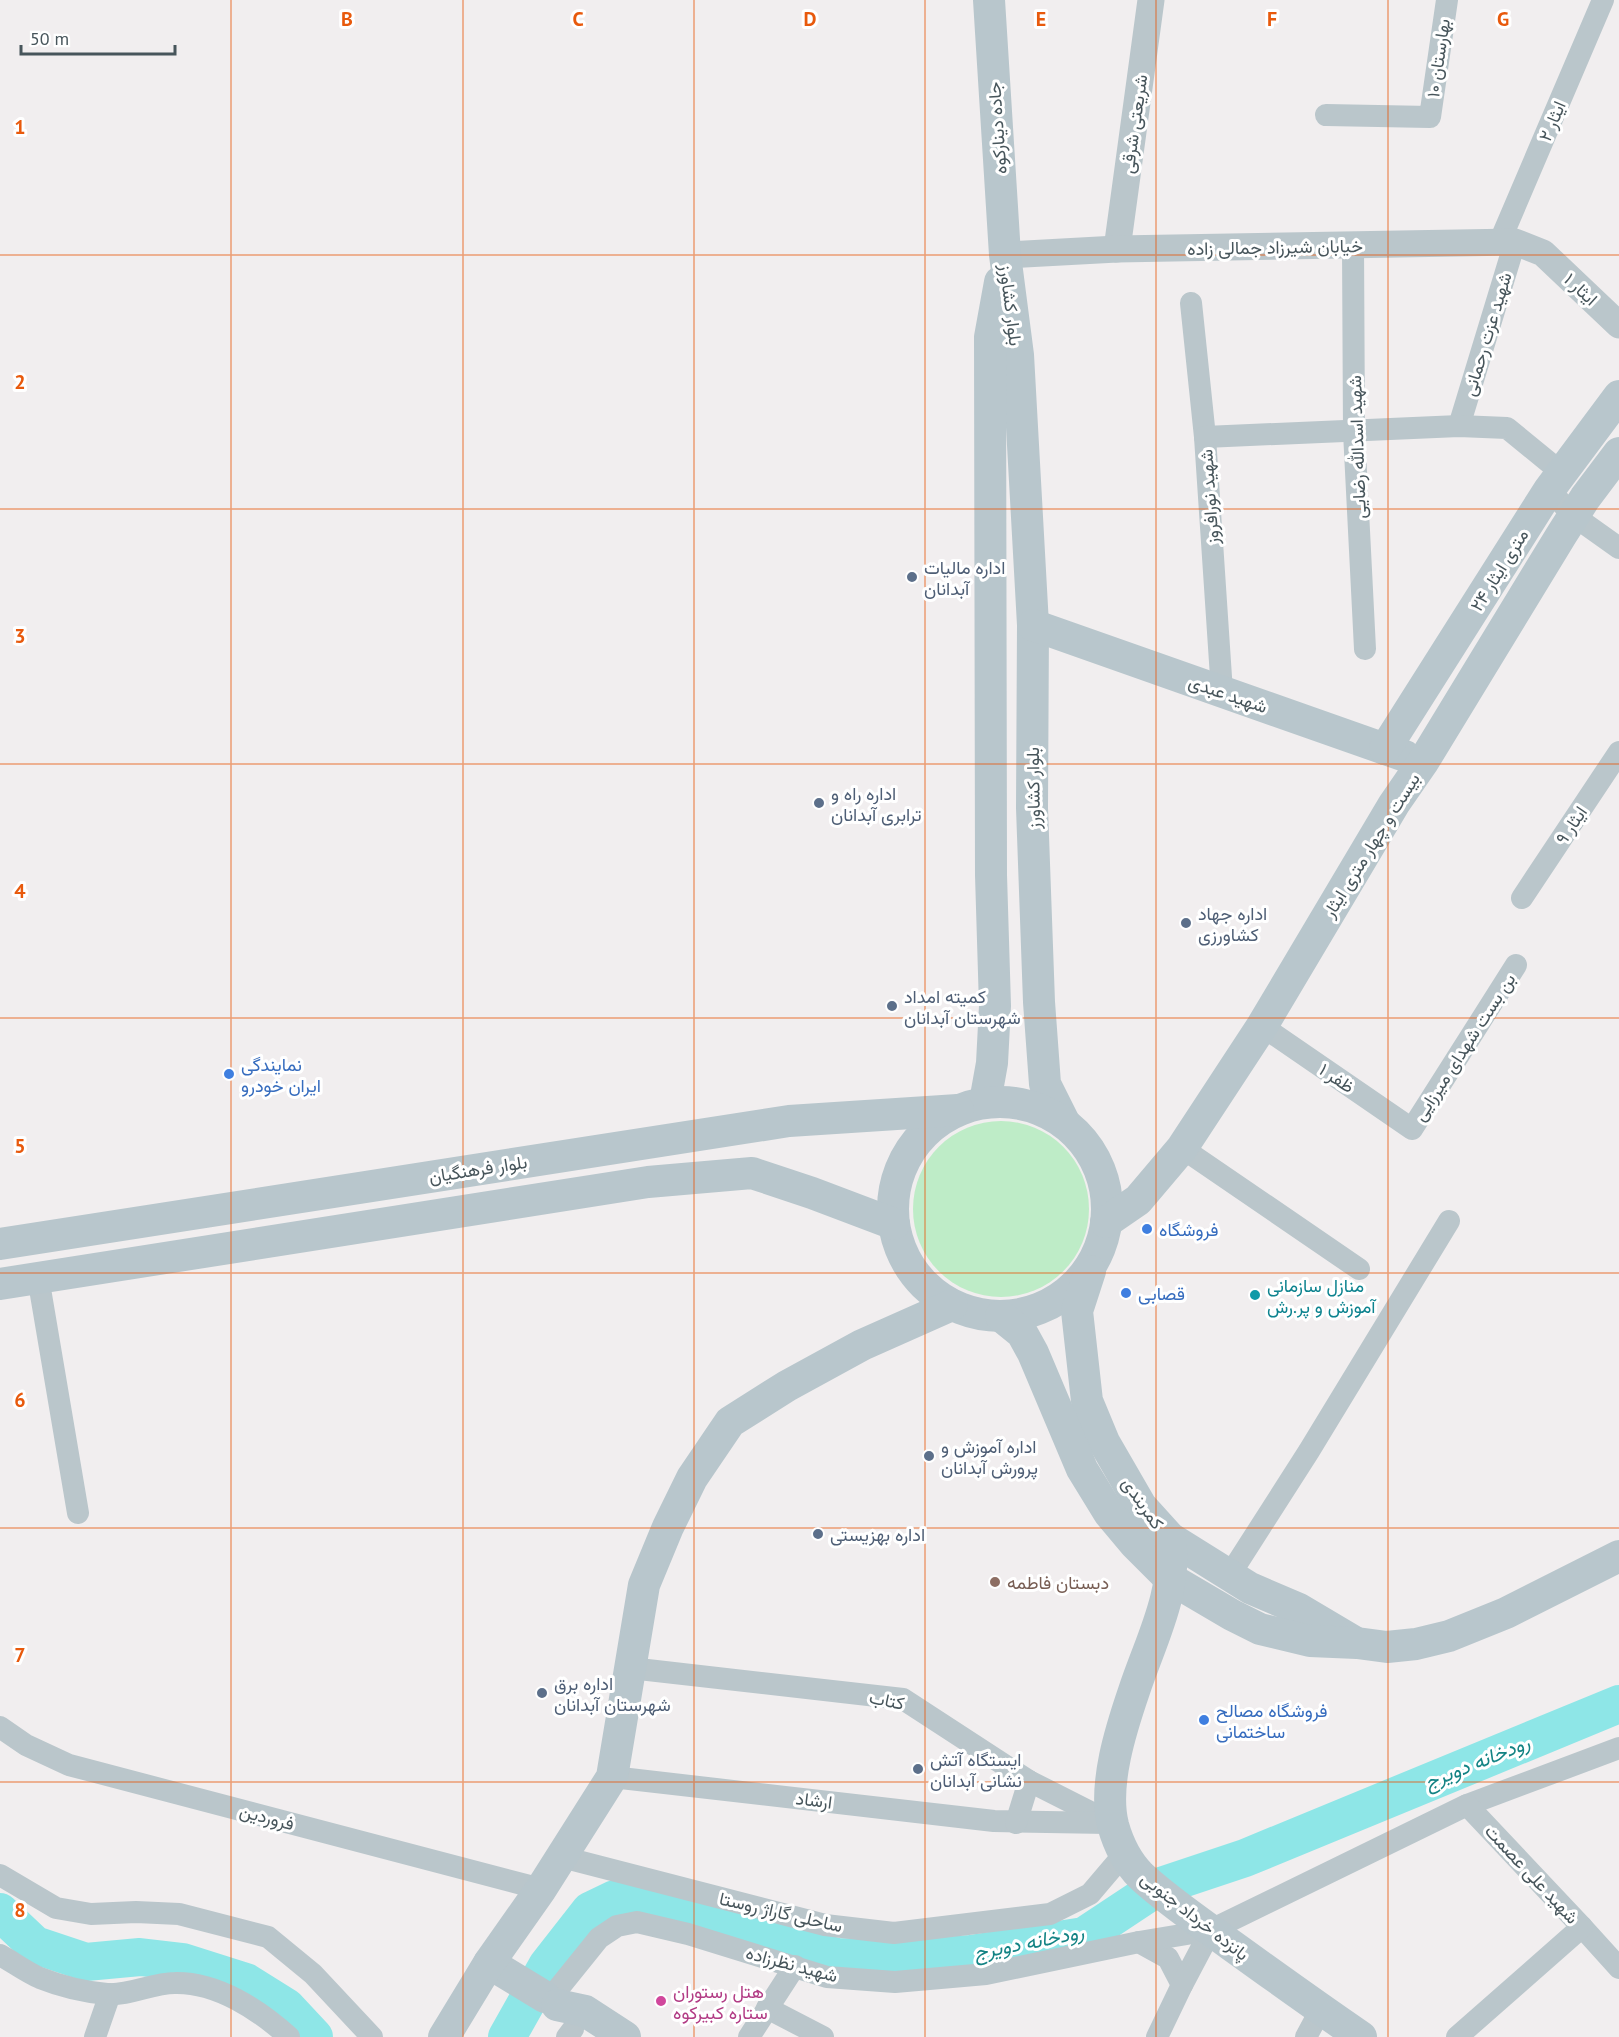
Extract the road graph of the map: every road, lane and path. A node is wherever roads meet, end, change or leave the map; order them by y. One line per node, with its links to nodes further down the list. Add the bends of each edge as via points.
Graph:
1 (989, 0): 10 (main road, جاده دینارکوه)
2 (1151, 0): 8 (street, شریعتی شرقی)
3 (1447, 0): 5 (street, بهارستان ۱۰, via 1430,117)
4 (1604, 0): 6 (street, ایثار ۲)
5 (1326, 115)
6 (1508, 242): 7 (street, خیابان شیرزاد جمالی زاده); 9 (street, خیابان شیرزاد جمالی زاده); 14 (street, شهید عزت رحمانی)
7 (1353, 246): 8 (street, خیابان شیرزاد جمالی زاده); 15 (street, شهید اسدالله رضایی)
8 (1117, 249): 10 (street, خیابان شیرزاد جمالی زاده)
9 (1543, 253): 12 (street, ایثار ۱)
10 (1005, 255): 21 (main road, بلوار کشاورز, via 1018,355); 28 (main road, بلوار کشاورز, via 990,337)
11 (1191, 303): 16 (street, شهید نورافروز)
12 (1619, 325)
13 (1619, 396): 18 (main road, ۲۴ متری ایثار)
14 (1459, 426): 15 (street); 18 (street, via 1507,428)
15 (1354, 432): 16 (street); 22 (street, شهید اسدالله رضایی)
16 (1205, 437): 23 (street, شهید نورافروز)
17 (1619, 453): 19 (main road, بیست و چهار متری ایثار)
18 (1549, 491): 19 (main road, via 1559,487 1567,499 1574,500); 24 (main road, ۲۴ متری ایثار)
19 (1574, 516): 20 (street); 26 (main road, بیست و چهار متری ایثار)
20 (1619, 548)
21 (1033, 625): 23 (main road, شهید عبدی); 27 (main road, بلوار کشاورز)
22 (1365, 649)
23 (1222, 692): 24 (main road, شهید عبدی)
24 (1385, 749): 26 (main road, شهید عبدی)
25 (1619, 752): 31 (street, ایثار ۹)
26 (1423, 762): 33 (main road, بیست و چهار متری ایثار)
27 (1032, 808): 28 (main road, via 1028,827 1020,837 1009,837); 29 (main road, بلوار کشاورز)
28 (991, 821): 30 (main road, بلوار کشاورز)
29 (1035, 873): 30 (main road, via 1024,858 1012,854 999,859); 35 (main road, بلوار کشاورز, via 1045,1084)
30 (991, 875): 34 (main road, بلوار کشاورز, via 992,1063)
31 (1522, 898)
32 (1516, 965): 36 (street, بن بست شهدای میرزایی)
33 (1262, 1026): 36 (street, ظفر ۱); 37 (main road, بیست و چهار متری ایثار)
34 (971, 1106): 35 (main road, via 1013,1102 1040,1109); 40 (main road, via 934,1124 914,1144 900,1169 894,1196); 41 (main road, بلوار فرهنگیان, via 789,1121)
35 (1064, 1122): 39 (main road, via 1084,1142 1099,1167 1106,1194)
36 (1412, 1129)
37 (1182, 1148): 39 (main road, بیست و چهار متری ایثار, via 1138,1200); 43 (street)
38 (1449, 1221): 50 (street, via 1310,1451)
39 (1106, 1222): 42 (main road)
40 (894, 1224): 44 (main road, via 752,1173 648,1182); 45 (main road, via 913,1272)
41 (10, 1242): 44 (main road)
42 (1093, 1261): 46 (main road, via 1064,1295 1023,1314); 48 (main road, کمربندی, via 1077,1311 1087,1401 1104,1442 1141,1506)
43 (1359, 1269)
44 (21, 1280): 47 (street)
45 (952, 1305): 46 (main road, via 967,1312); 53 (main road, via 862,1345 730,1422 692,1478 668,1527 645,1585)
46 (1001, 1316): 51 (main road, کمربندی, via 1022,1333 1033,1353 1082,1469 1109,1513)
47 (78, 1513)
48 (1170, 1538): 50 (main road, کمربندی); 51 (main road)
49 (1619, 1556): 52 (main road, کمربندی, via 1506,1613 1449,1636 1387,1647)
50 (1229, 1576): 52 (main road, کمربندی, via 1299,1609)
51 (1169, 1578): 52 (main road, کمربندی, via 1260,1629 1310,1641); 60 (main road, via 1164,1611 1120,1734 1111,1784)
52 (1357, 1643)
53 (630, 1668): 56 (main road); 57 (street, کتاب, via 903,1699)
54 (0, 1727): 64 (street, فروردین, via 26,1745 69,1765)
55 (1619, 1748): 58 (street, شهید نظرزاده)
56 (612, 1777): 59 (street, ارشاد); 61 (main road)
57 (1029, 1781): 59 (street); 60 (street, کتاب)
58 (1467, 1805): 65 (street, شهید علی عصمت); 66 (street, شهید نظرزاده)
59 (1016, 1823): 60 (street, ارشاد)
60 (1112, 1823): 62 (main road)
61 (562, 1857): 62 (street, ساحلی گاراژ روستا, via 825,1925 894,1933 1050,1914 1090,1894); 64 (main road)
62 (1132, 1864): 66 (main road, پانزده خرداد جنوبی)
63 (0, 1875): 79 (street, via 56,1908 91,1914 179,1914 268,1937 313,1974)
64 (541, 1889): 69 (main road)
65 (1582, 1927): 71 (street); 87 (street, شهید علی عصمت)
66 (1211, 1930): 67 (street, شهید نظرزاده); 72 (street); 75 (main road, پانزده خرداد جنوبی)
67 (1139, 1942): 70 (street, شهید نظرزاده, via 986,1974 895,1982 827,1977); 72 (street, via 1168,1958)
68 (0, 1955): 73 (street, via 39,1977)
69 (489, 1963): 76 (main road); 80 (main road)
70 (795, 1966): 74 (street); 76 (street, شهید نظرزاده, via 637,1922 617,1926 599,1938)
71 (1619, 1968)
72 (1182, 1985): 84 (street)
73 (110, 1994): 77 (street); 78 (street, via 175,1983 210,1989 241,2001)
74 (767, 2008): 82 (street); 83 (street)
75 (1321, 2009): 85 (street); 86 (main road, پانزده خرداد جنوبی)
76 (556, 2012): 81 (main road, via 585,2011)
77 (95, 2037)
78 (289, 2037)
79 (372, 2037)
80 (444, 2037)
81 (625, 2037)
82 (749, 2037)
83 (823, 2037)
84 (1157, 2037)
85 (1306, 2037)
86 (1361, 2037)
87 (1457, 2037)

